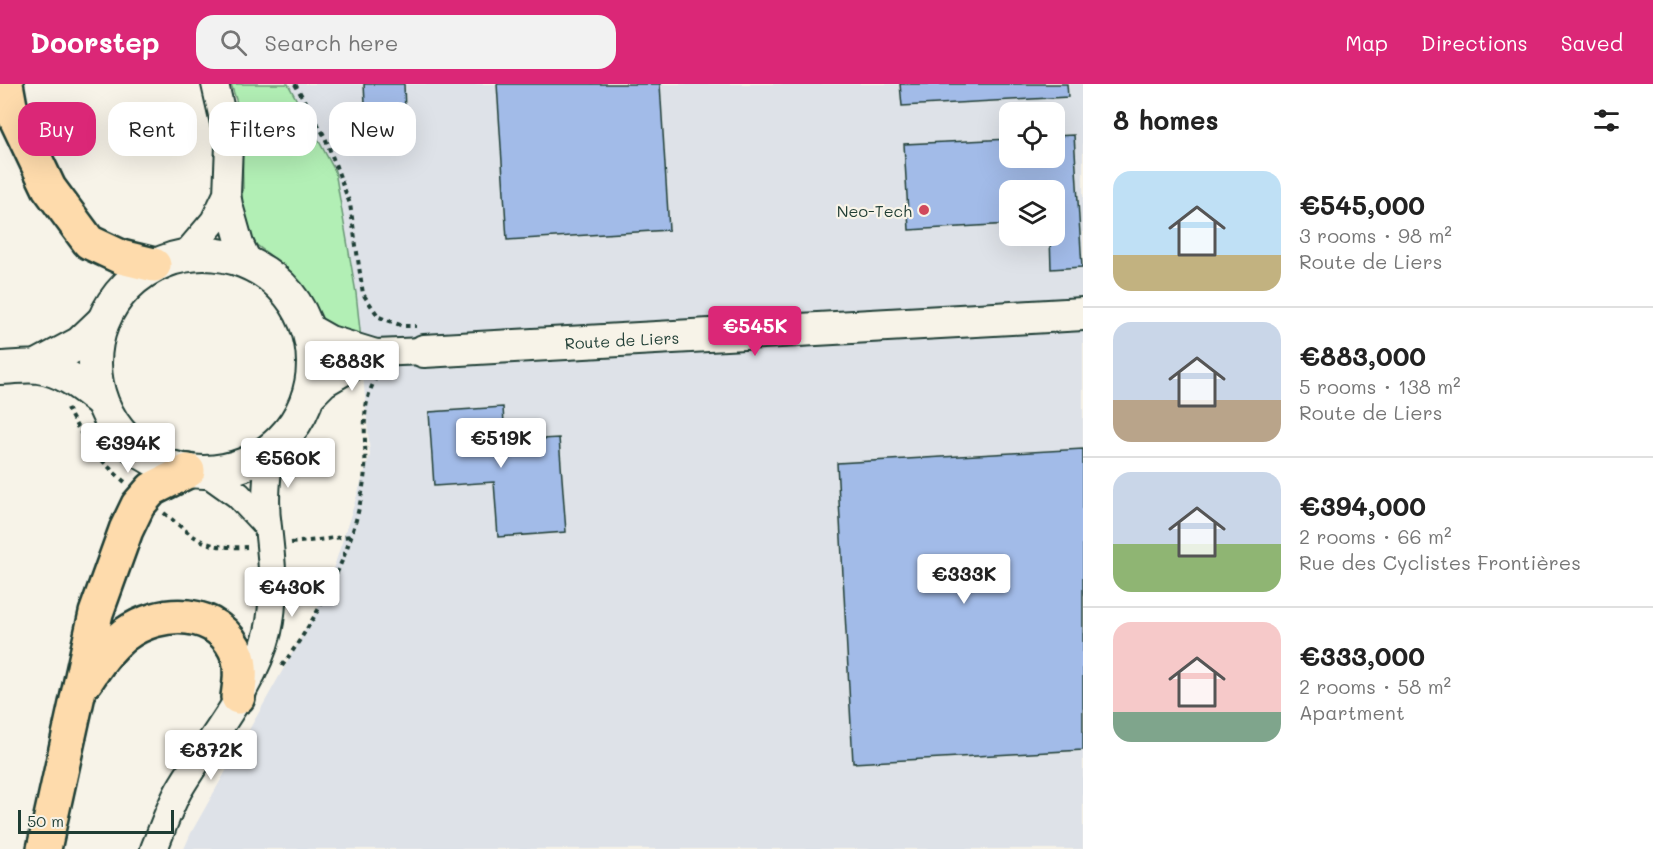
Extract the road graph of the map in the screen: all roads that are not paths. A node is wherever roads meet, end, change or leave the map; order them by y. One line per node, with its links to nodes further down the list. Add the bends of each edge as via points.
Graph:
1 (6, 84): 6 (highway, via 10,106 49,188 89,242 121,257)
2 (215, 84): 3 (street, via 229,145)
3 (227, 194): 4 (street, via 214,221); 5 (street)
4 (186, 255): 5 (street, via 221,255); 6 (street)
5 (249, 263): 9 (street, via 274,279 295,302)
6 (154, 265): 8 (street, via 123,289)
7 (1083, 314): 10 (street, Route de Liers)
8 (102, 322): 12 (street, via 80,343); 14 (street, via 94,361)
9 (307, 326): 11 (street, Route de Liers); 15 (street, via 313,371)
10 (424, 351): 11 (street, Route de Liers)
11 (380, 365): 15 (street, Route de Liers, via 325,383)
12 (37, 366): 13 (street); 14 (street, via 71,378)
13 (0, 368)
14 (100, 400): 17 (street, via 114,425 134,448 169,467)
15 (306, 402): 16 (street, via 287,435)
16 (270, 450): 17 (street, via 227,470); 18 (street)
17 (198, 472): 18 (street, via 238,495); 19 (highway, via 152,489 132,516 96,614)
18 (267, 526): 20 (street, via 273,579 268,630 259,659)
19 (78, 692): 20 (highway, via 103,656 125,634 154,620 182,616 204,620 228,638 238,658); 21 (highway)
20 (238, 697): 22 (street, via 178,792)
21 (44, 849)
22 (154, 849)

